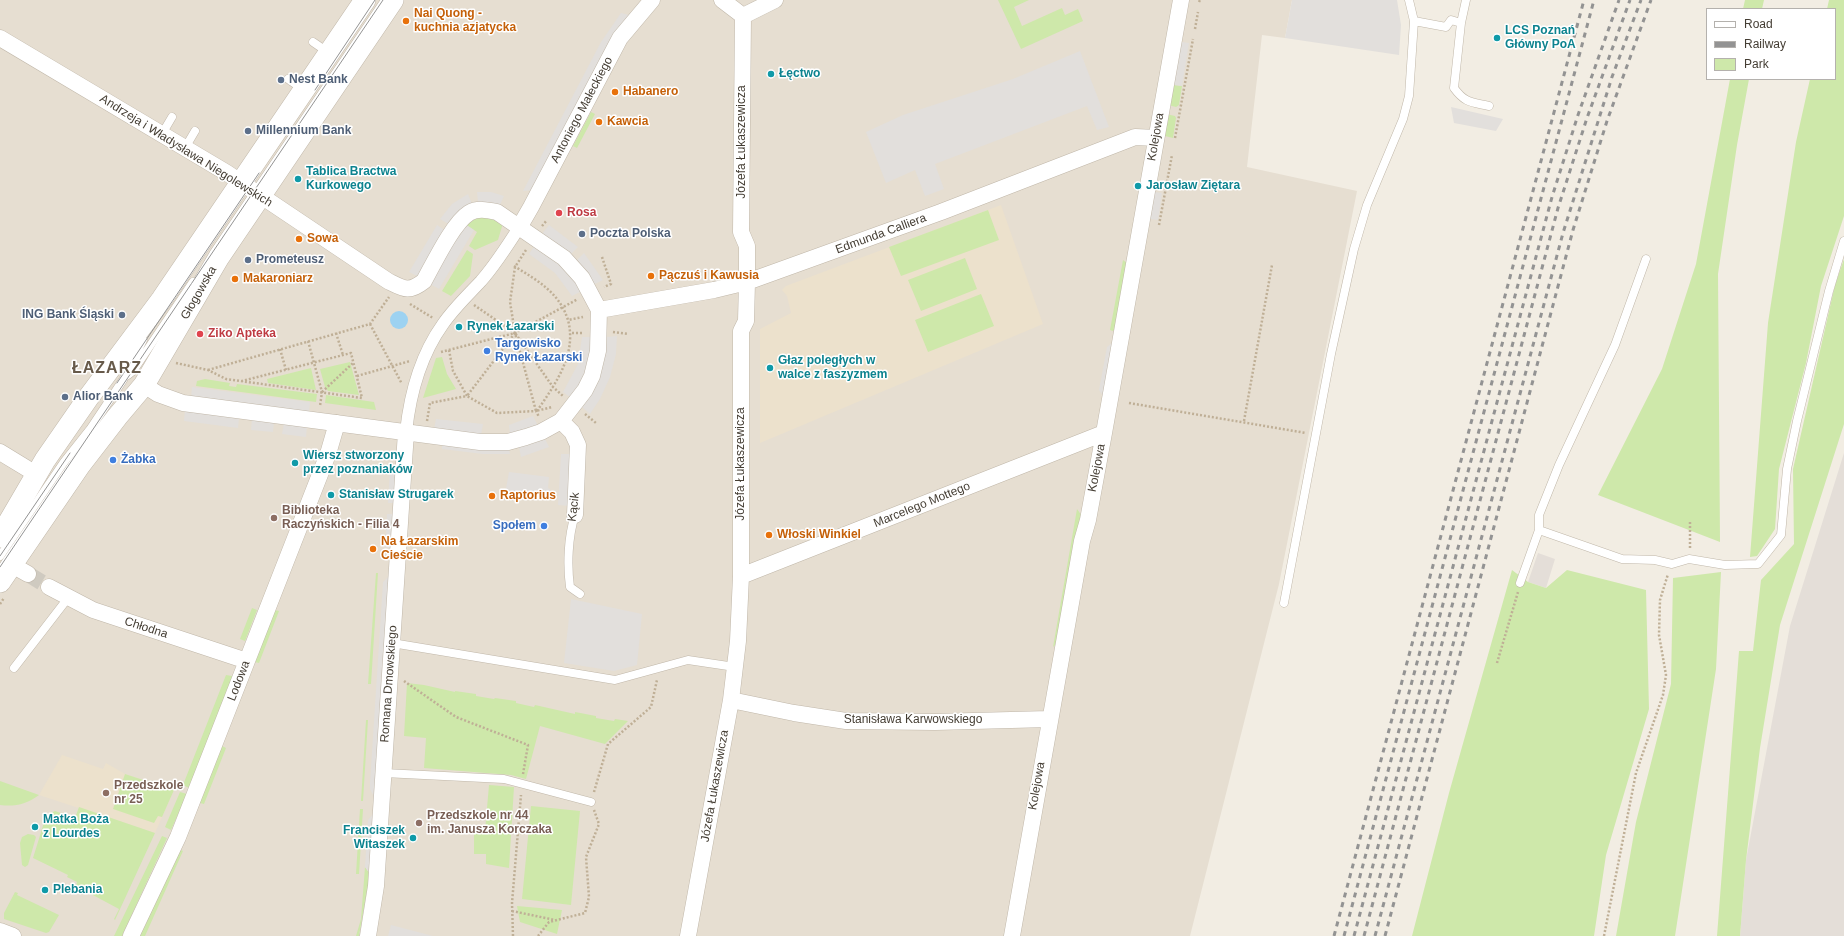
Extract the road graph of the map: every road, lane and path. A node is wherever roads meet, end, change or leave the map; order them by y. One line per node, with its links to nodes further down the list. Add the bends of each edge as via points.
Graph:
1 (365, 0): 24 (street, Głogowska, via 321,48 296,84)
2 (393, 0): 25 (street, Głogowska)
3 (652, 0): 28 (street, Antoniego Małeckiego, via 620,38)
4 (722, 0): 10 (street)
5 (775, 0): 10 (street)
6 (1181, 0): 20 (street, Kolejowa)
7 (1408, 0): 11 (lane)
8 (1466, 0): 12 (lane)
9 (1198, 12): 13 (path)
10 (743, 16): 37 (street, Józefa Łukaszewicza, via 741,232 747,246)
11 (1414, 21): 12 (lane, via 1446,27 1451,20); 87 (lane, via 1409,96 1403,119 1367,205 1354,249)
12 (1461, 23): 16 (lane, via 1454,88 1461,98 1468,102)
13 (1194, 29)
14 (0, 38): 19 (street, Andrzeja i Władysława Niegolewskich)
15 (1193, 39): 21 (path)
16 (1489, 106)
17 (172, 117): 19 (lane)
18 (195, 131): 22 (lane)
19 (162, 134): 22 (street, Andrzeja i Władysława Niegolewskich)
20 (1156, 138): 37 (street, Edmunda Calliera, via 1136,137 941,212); 85 (street, Kolejowa)
21 (1175, 138)
22 (185, 148): 24 (street, Andrzeja i Władysława Niegolewskich)
23 (1172, 155): 27 (path)
24 (241, 183): 25 (street, Andrzeja i Władysława Niegolewskich); 41 (street, Głogowska)
25 (261, 196): 32 (street, Głogowska); 38 (street, Andrzeja i Władysława Niegolewskich)
26 (547, 220): 29 (path)
27 (1160, 225)
28 (520, 226): 29 (street); 33 (street); 38 (street, via 497,212 483,209 470,213 458,222 424,281 415,288)
29 (534, 236): 36 (path); 39 (street, via 572,265)
30 (1844, 241): 95 (lane, via 1797,421 1787,469 1781,535 1758,564 1725,565)
31 (602, 257): 39 (path, via 610,284)
32 (219, 258): 67 (lane, via 200,272 133,371); 69 (street, Głogowska)
33 (499, 258): 36 (path); 40 (street)
34 (1646, 259): 93 (lane, via 1615,345 1559,465 1539,515)
35 (1272, 265): 79 (path)
36 (514, 267): 43 (path, via 543,284); 52 (path, via 510,302)
37 (747, 282): 44 (street, Edmunda Calliera); 98 (street, Józefa Łukaszewicza, via 746,321 741,331)
38 (390, 287): 47 (path)
39 (590, 293): 43 (path); 44 (street)
40 (464, 298): 48 (street); 52 (path)
41 (162, 299): 67 (lane); 90 (street, Głogowska, via 83,404)
42 (404, 301): 48 (path)
43 (563, 306): 45 (path); 52 (path)
44 (599, 310): 50 (street)
45 (568, 320): 46 (path, via 583,316); 53 (path)
46 (584, 321)
47 (370, 324): 51 (path); 63 (path)
48 (442, 324): 59 (street)
49 (584, 327): 50 (path)
50 (592, 332): 53 (path); 54 (path); 74 (street, via 598,351 592,376 585,390)
51 (336, 333): 55 (path); 58 (path)
52 (515, 333): 57 (path); 70 (path); 72 (path); 77 (path)
53 (572, 333): 70 (path, via 568,359)
54 (628, 334)
55 (308, 341): 56 (path); 61 (path)
56 (280, 349): 64 (path); 65 (path)
57 (449, 350): 59 (path); 72 (path, via 453,371)
58 (343, 355): 61 (path); 62 (path, via 351,353)
59 (425, 356): 63 (path); 73 (street, via 416,378)
60 (175, 363): 64 (path)
61 (314, 363): 65 (path); 71 (path)
62 (354, 363): 66 (path); 71 (path)
63 (392, 366): 66 (path); 73 (path)
64 (208, 370): 68 (path, via 226,379)
65 (286, 370): 68 (path)
66 (357, 376): 71 (path, via 362,398)
67 (123, 380): 82 (lane)
68 (242, 381): 71 (path)
69 (144, 385): 80 (street, via 158,394 183,403); 89 (street, Głogowska)
70 (553, 387): 74 (path); 77 (path)
71 (322, 392): 75 (path)
72 (466, 396): 77 (path, via 497,413); 86 (path, via 430,403)
73 (411, 401): 84 (street)
74 (568, 401): 77 (path); 78 (street); 81 (path)
75 (321, 403)
76 (1129, 403): 79 (path)
77 (536, 412): 83 (path)
78 (561, 421): 83 (street); 91 (street, Kącik, via 572,432 578,445)
79 (1244, 421): 87 (path)
80 (337, 423): 84 (street); 106 (street, Lodowa, via 328,454)
81 (596, 423)
82 (91, 428): 89 (lane); 97 (lane, via 71,452)
83 (546, 429): 86 (street, via 526,438 495,442)
84 (406, 432): 86 (street); 105 (street, Romana Dmowskiego)
85 (1104, 433): 98 (street, Marcelego Mottego); 113 (street, Kolejowa)
86 (426, 434)
87 (1316, 435): 104 (lane)
88 (0, 452): 90 (street)
89 (80, 465): 97 (street, Głogowska)
90 (36, 474): 94 (street, Głogowska)
91 (575, 515): 102 (lane, Kącik, via 568,575 570,587)
92 (1690, 522): 95 (path)
93 (1539, 530): 96 (lane, via 1622,559 1655,560); 100 (lane)
94 (0, 537)
95 (1690, 558): 96 (lane)
96 (1672, 564): 127 (path, via 1660,600 1659,635 1666,675 1663,696 1636,773)
97 (13, 565): 99 (street, Głogowska)
98 (741, 576): 108 (street, Józefa Łukaszewicza)
99 (0, 582)
100 (1520, 583): 107 (path, via 1515,608)
101 (49, 587): 103 (street, Chłodna)
102 (580, 594)
103 (68, 598): 106 (street, Chłodna, via 93,610); 109 (lane)
104 (1284, 603)
105 (392, 642): 110 (lane, via 615,680); 114 (street, Romana Dmowskiego)
106 (247, 661): 121 (street, Lodowa, via 178,837)
107 (1497, 663)
108 (735, 667): 110 (lane, via 688,660); 112 (street, Józefa Łukaszewicza)
109 (14, 668)
110 (660, 668): 116 (path, via 652,706 608,744)
111 (402, 679): 115 (path, via 456,717 528,745)
112 (731, 700): 113 (street, Stanisława Karwowskiego, via 846,721); 125 (street, Józefa Łukaszewicza)
113 (1049, 719): 126 (street, Kolejowa)
114 (384, 773): 115 (lane, via 504,779); 122 (street, Romana Dmowskiego, via 376,886)
115 (522, 784): 116 (lane); 117 (path)
116 (591, 802): 118 (path, via 599,824 586,857 590,897 586,914)
117 (512, 911): 118 (path); 123 (path)
118 (556, 920): 124 (path, via 549,922)
119 (0, 931): 120 (street)
120 (13, 936)
121 (131, 936)
122 (368, 936)
123 (514, 936)
124 (538, 936)
125 (688, 936)
126 (1012, 936)
127 (1604, 936)

